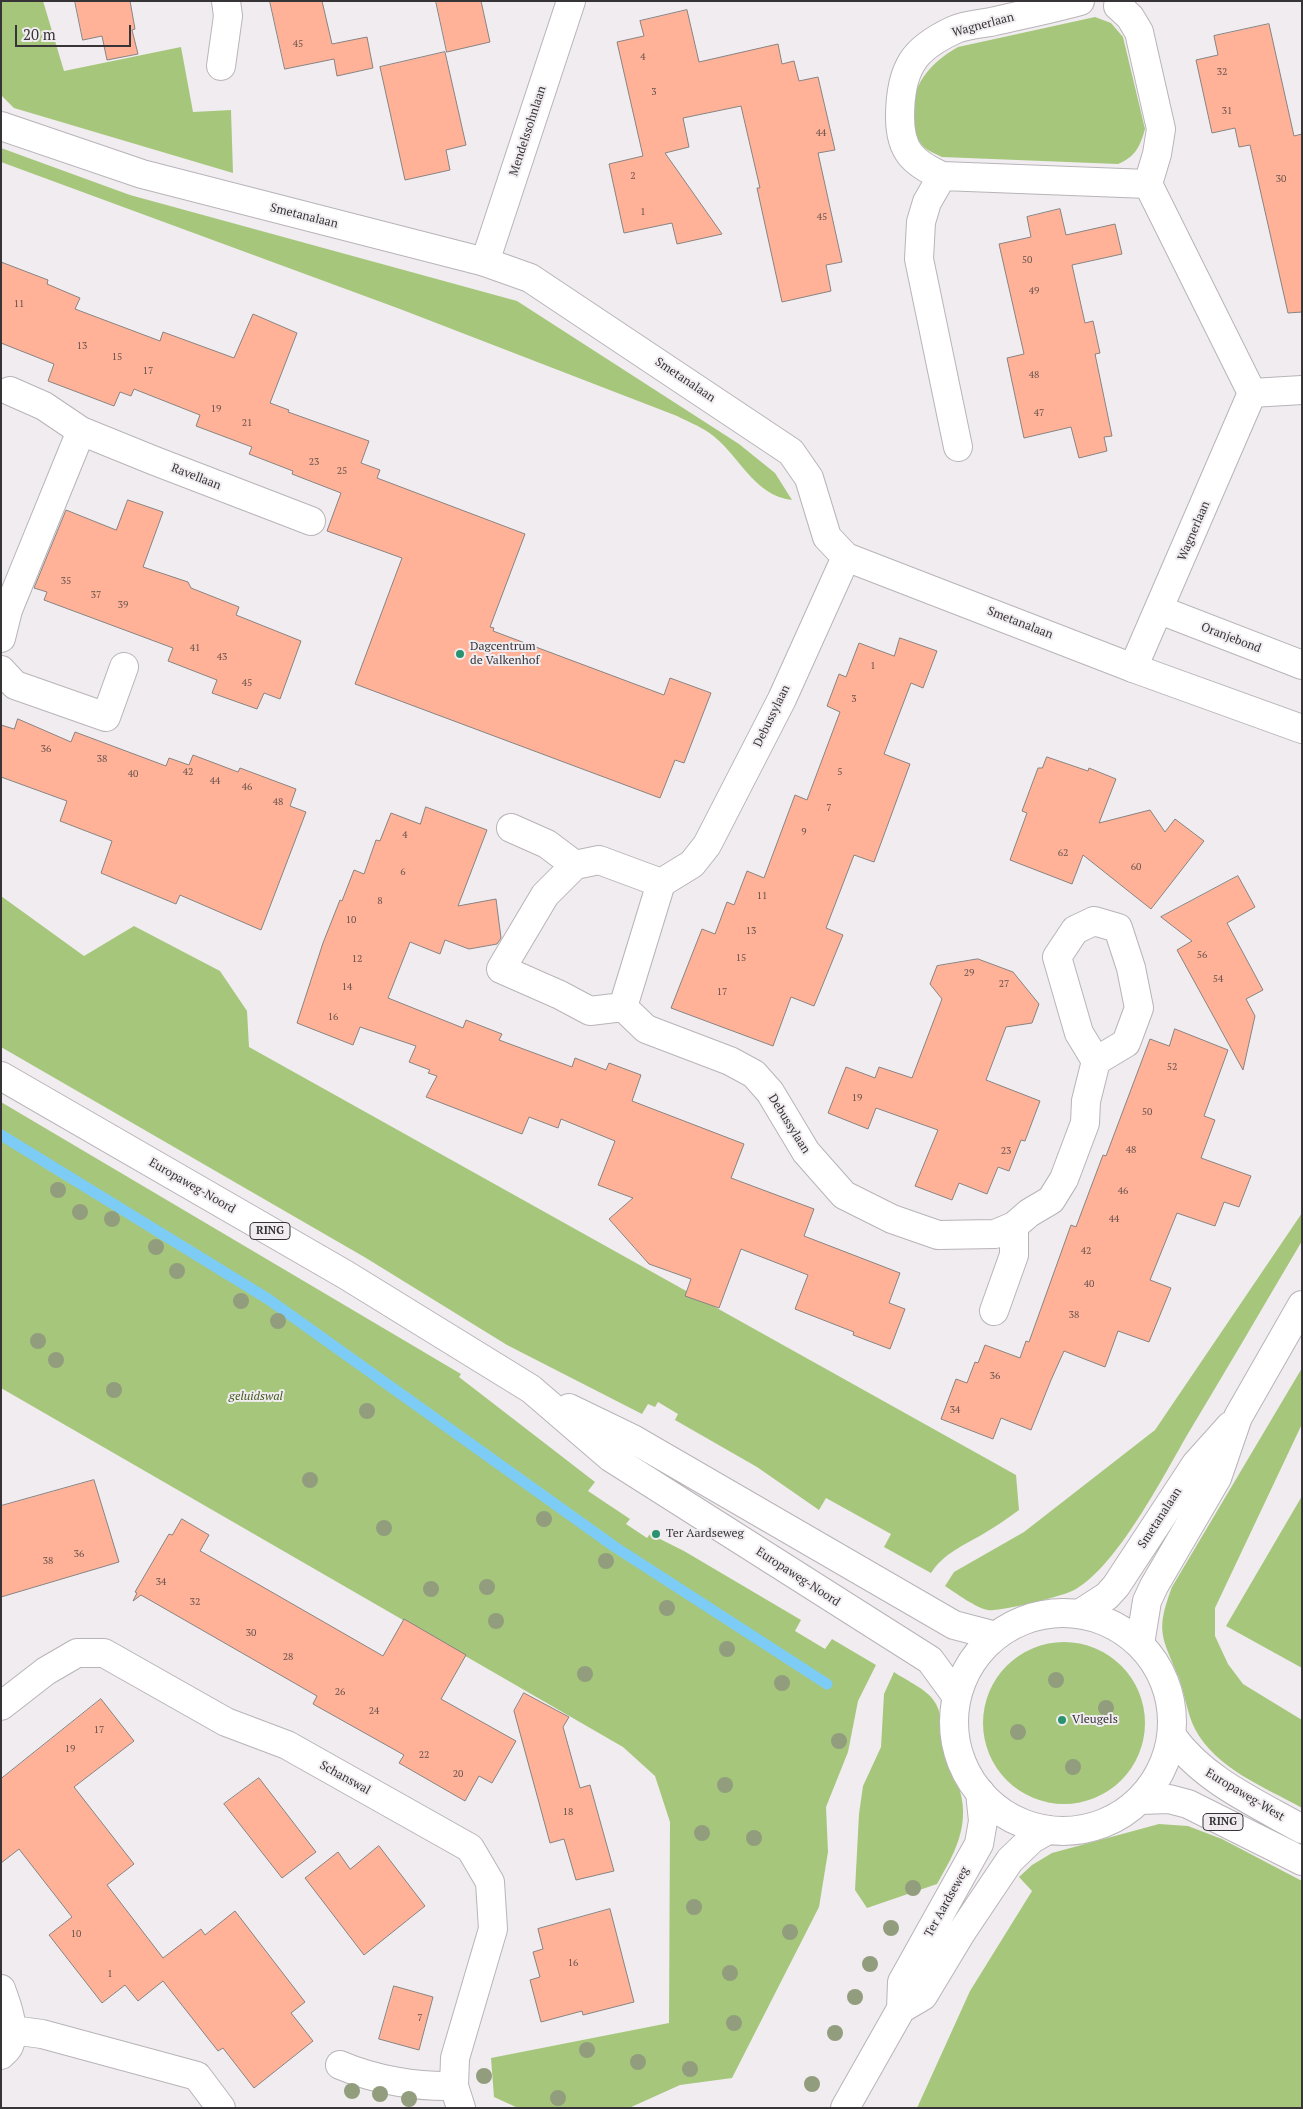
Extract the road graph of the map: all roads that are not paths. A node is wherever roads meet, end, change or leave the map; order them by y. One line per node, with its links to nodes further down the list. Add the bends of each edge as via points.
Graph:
1 (226, 1): 5 (street, via 228,16)
2 (570, 1): 9 (street, Mendelssohnlaan)
3 (1080, 1): 7 (street, Wagnerlaan, via 955,30 927,46 912,62 901,92 900,123 904,144 911,157)
4 (1114, 3): 8 (street, via 1130,17 1139,32 1161,129)
5 (221, 66)
6 (1, 126): 9 (street, Smetanalaan, via 142,174)
7 (942, 176): 8 (street, Wagnerlaan); 14 (street, via 926,202 921,222 919,259)
8 (1148, 184): 12 (street)
9 (484, 262): 16 (street, Smetanalaan, via 530,278 791,452 809,478 827,537)
10 (1302, 390): 12 (street)
11 (10, 391): 13 (street, Ravellaan, via 44,406)
12 (1252, 393): 17 (street, Wagnerlaan)
13 (81, 431): 15 (street, Ravellaan); 18 (street, via 8,610)
14 (958, 447)
15 (311, 521)
16 (846, 557): 21 (street, Smetanalaan); 26 (street, Debussylaan, via 782,699 707,845 692,864)
17 (1160, 610): 19 (street, Oranjebond); 21 (street, Wagnerlaan)
18 (1, 638)
19 (1302, 665)
20 (124, 667): 22 (street, via 106,717 15,685)
21 (1134, 668): 23 (street, Smetanalaan)
22 (1, 670)
23 (1302, 729)
24 (511, 828): 25 (street, via 547,844)
25 (575, 865): 26 (street, via 599,860); 27 (street, via 546,895 501,969 590,1011)
26 (661, 883): 27 (street)
27 (623, 1007): 30 (street, Debussylaan, via 646,1029 730,1061 754,1074 770,1092 806,1152 844,1195 892,1219 938,1234 996,1234)
28 (1096, 1061): 28 (street, via 1126,1043 1140,1008 1118,928 1094,921 1075,930 1057,957 1079,1033); 30 (street, Debussylaan, via 1086,1101 1085,1123 1064,1179 1051,1200)
29 (1, 1076): 33 (street, Europaweg-Noord / RING, via 346,1275)
30 (1014, 1226): 32 (street, via 1014,1255)
31 (1302, 1305): 34 (street, Smetanalaan)
32 (994, 1311)
33 (535, 1392): 36 (street, Europaweg-Noord / RING, via 633,1439 954,1625); 38 (street, Europaweg-Noord / RING, via 610,1457 930,1660)
34 (1238, 1417): 35 (street, Smetanalaan, via 1196,1464 1116,1586 1102,1600); 37 (street, Smetanalaan, via 1217,1478 1147,1601)
35 (1079, 1614): 36 (street, via 1055,1613 1031,1618); 37 (street, via 1112,1624)
36 (996, 1636): 38 (street, via 972,1662)
37 (1140, 1644): 40 (street, via 1160,1671 1171,1703)
38 (957, 1697): 41 (street, via 955,1738 968,1776)
39 (1, 1706): 51 (street, Schanswal, via 46,1671 77,1653 104,1653 226,1722 288,1745 470,1848 490,1882 493,1929 455,2058)
40 (1172, 1736): 42 (street, via 1161,1771); 43 (street, Europaweg-West / RING, via 1183,1752 1212,1777)
41 (980, 1792): 44 (street, via 1010,1817); 47 (street, Ter Aardseweg, via 983,1821 979,1844 902,1982)
42 (1140, 1800): 44 (street, via 1120,1816 1097,1826 1073,1831); 45 (street, RING, via 1169,1799 1188,1804)
43 (1302, 1828)
44 (1048, 1830): 47 (street, Ter Aardseweg, via 1032,1839 1010,1860 923,1996)
45 (1302, 1862)
46 (1, 1989): 48 (street)
47 (901, 2009): 53 (street, Ter Aardseweg)
48 (12, 2030): 49 (street, via 9,2046); 52 (street, via 42,2034 196,2076)
49 (1, 2055)
50 (340, 2065): 51 (street, Schanswal, via 361,2074 435,2086)
51 (458, 2097)
52 (221, 2108)
53 (845, 2108)

